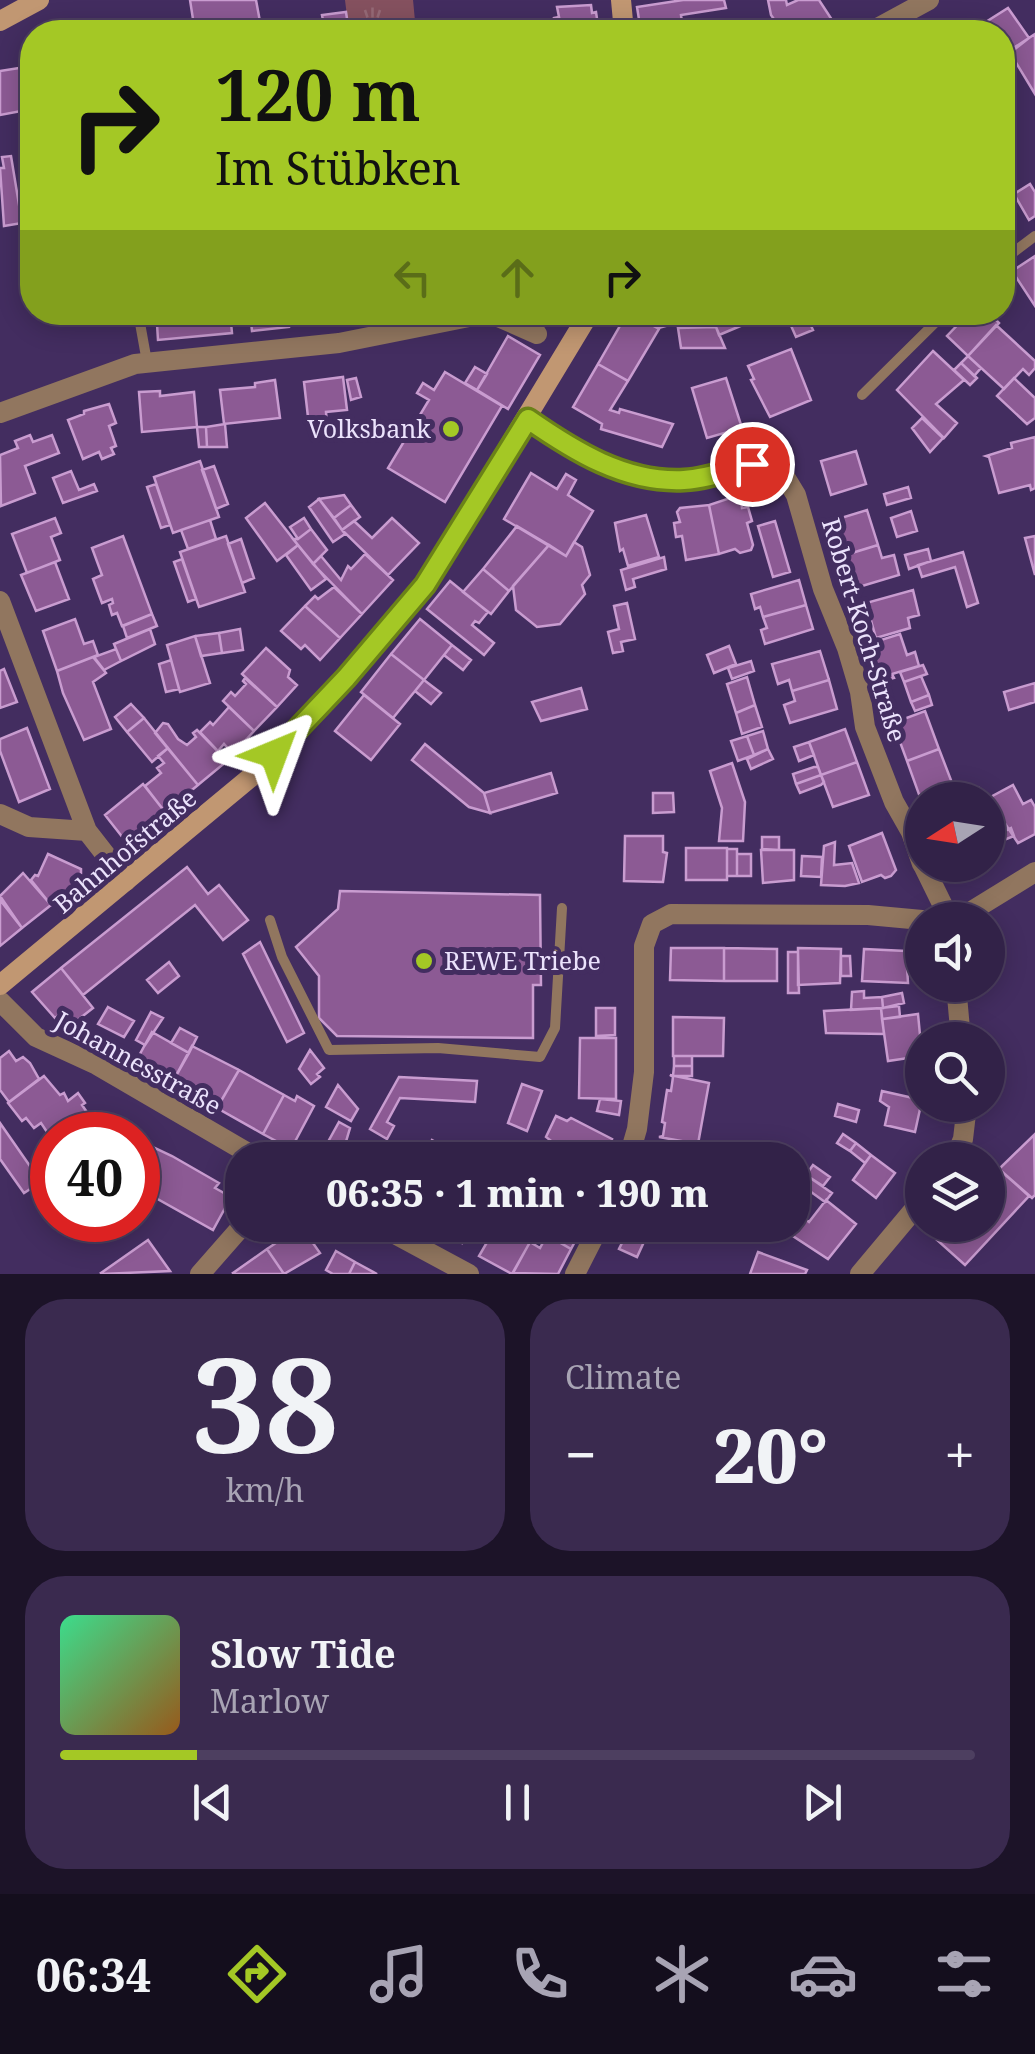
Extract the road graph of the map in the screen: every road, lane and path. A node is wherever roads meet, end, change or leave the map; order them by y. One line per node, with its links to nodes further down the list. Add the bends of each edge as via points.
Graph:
1 (38, 0): 4 (street)
2 (929, 0): 3 (street)
3 (892, 20)
4 (0, 21)
5 (1035, 236): 6 (lane)
6 (1015, 251)
7 (141, 325): 13 (lane)
8 (432, 325): 13 (street, via 340,343)
9 (516, 325): 12 (street)
10 (582, 325): 16 (street, Bahnhofstraße)
11 (933, 325): 14 (lane)
12 (538, 334)
13 (148, 363): 15 (street)
14 (862, 394)
15 (0, 413)
16 (528, 419): 19 (street, Robert-Koch-Straße, via 589,458 654,478 684,480 752,464 778,467 796,495 852,662 866,727); 22 (street, Bahnhofstraße, via 425,585 346,678 251,777)
17 (0, 602): 20 (street)
18 (0, 814): 20 (street, via 29,827)
19 (905, 821)
20 (87, 831): 22 (street)
21 (1035, 872): 23 (street)
22 (126, 881): 27 (street, Bahnhofstraße)
23 (984, 902)
24 (562, 908): 26 (lane, via 555,1028 540,1057 438,1048 329,1050)
25 (905, 918): 30 (street, via 671,914 652,924 644,946 640,1106)
26 (270, 920)
27 (0, 985)
28 (0, 1001): 29 (street, Johannesstraße, via 36,1036)
29 (229, 1142)
30 (632, 1142)
31 (905, 1220): 38 (street)
32 (229, 1242): 35 (street)
33 (410, 1242): 36 (street)
34 (591, 1242): 37 (street)
35 (200, 1274)
36 (470, 1274)
37 (575, 1274)
38 (860, 1274)

